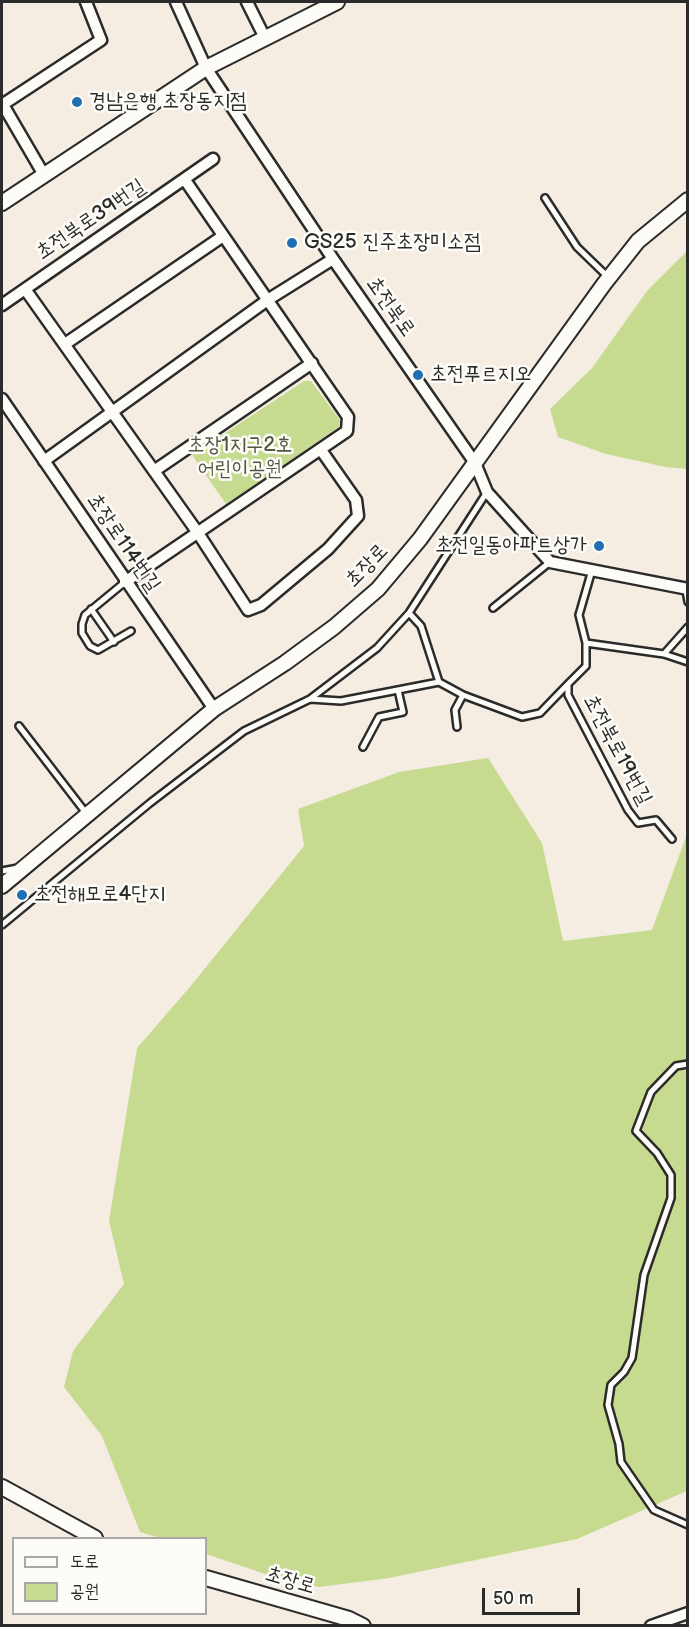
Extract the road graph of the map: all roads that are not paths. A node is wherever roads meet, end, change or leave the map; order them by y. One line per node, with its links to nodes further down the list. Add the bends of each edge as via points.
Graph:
1 (86, 2): 7 (street, via 101,40)
2 (176, 2): 6 (street, 초전북로)
3 (247, 2): 5 (street)
4 (337, 2): 5 (street)
5 (265, 38): 6 (street)
6 (206, 68): 9 (street); 15 (street, 초전북로)
7 (2, 104): 9 (street)
8 (213, 159): 10 (street, 초전북로39번길)
9 (44, 175): 13 (street)
10 (185, 180): 14 (street); 17 (street, 초전북로39번길)
11 (545, 198): 16 (lane, via 577,247)
12 (687, 200): 16 (street, 초장로, via 639,241)
13 (2, 203)
14 (223, 236): 18 (street); 20 (street)
15 (333, 259): 18 (street); 26 (street, 초전북로)
16 (609, 278): 26 (street, 초장로)
17 (25, 289): 19 (street); 20 (street, 초전북로39번길)
18 (269, 300): 21 (street); 23 (street)
19 (2, 305)
20 (65, 344): 23 (street, 초전북로39번길)
21 (312, 363): 24 (street, via 348,417 347,431); 27 (street)
22 (2, 399): 25 (street, 초장로114번길)
23 (114, 413): 25 (street); 27 (street, 초전북로39번길)
24 (321, 450): 29 (street); 29 (street, 초전북로39번길, via 356,500 358,516 328,549 261,604 248,610)
25 (44, 462): 32 (street, 초장로114번길)
26 (475, 463): 28 (street, 초전북로); 49 (street, 초장로, via 378,589 285,663)
27 (154, 471): 29 (street, 초전북로39번길)
28 (488, 492): 30 (street, 초전북로); 37 (lane)
29 (198, 533): 32 (street)
30 (550, 562): 31 (street); 35 (lane)
31 (592, 570): 33 (street); 41 (lane, 초전북로19번길, via 579,615)
32 (125, 582): 36 (lane); 49 (street, 초장로114번길)
33 (687, 590): 34 (lane)
34 (687, 602)
35 (493, 608)
36 (90, 609): 40 (lane); 40 (lane, via 82,624 82,633 90,646 98,650)
37 (409, 613): 44 (lane, via 421,626); 48 (lane, via 377,648)
38 (687, 627): 42 (lane)
39 (131, 631): 40 (lane)
40 (114, 642)
41 (586, 643): 42 (lane); 45 (lane, 초전북로19번길, via 586,666)
42 (664, 654): 43 (lane)
43 (687, 662)
44 (439, 682): 46 (lane); 47 (lane, 초전북로19번길)
45 (568, 684): 47 (lane, 초전북로19번길, via 540,713 522,717); 54 (lane, 초전북로19번길, via 568,695 628,810 638,823 656,820)
46 (398, 690): 48 (lane, via 341,701); 52 (lane, via 403,712 379,717)
47 (463, 694): 51 (lane, via 455,710)
48 (310, 699): 58 (lane, via 244,730)
49 (214, 709): 53 (street, 초장로)
50 (19, 726): 53 (lane)
51 (457, 727)
52 (363, 747)
53 (87, 814): 55 (street, 초장로)
54 (672, 839)
55 (23, 868): 56 (lane); 57 (street, 초장로)
56 (2, 871)
57 (2, 886)
58 (2, 925)
59 (687, 1064): 61 (lane, via 676,1066 651,1092 636,1131 657,1153 670,1175 671,1198 644,1275 632,1358 611,1385 608,1405 621,1462 654,1510)
60 (2, 1487): 62 (street)
61 (687, 1525)
62 (91, 1537)
63 (207, 1578): 65 (street, 초장로)
64 (687, 1613): 66 (street)
65 (363, 1626)
66 (651, 1626)

